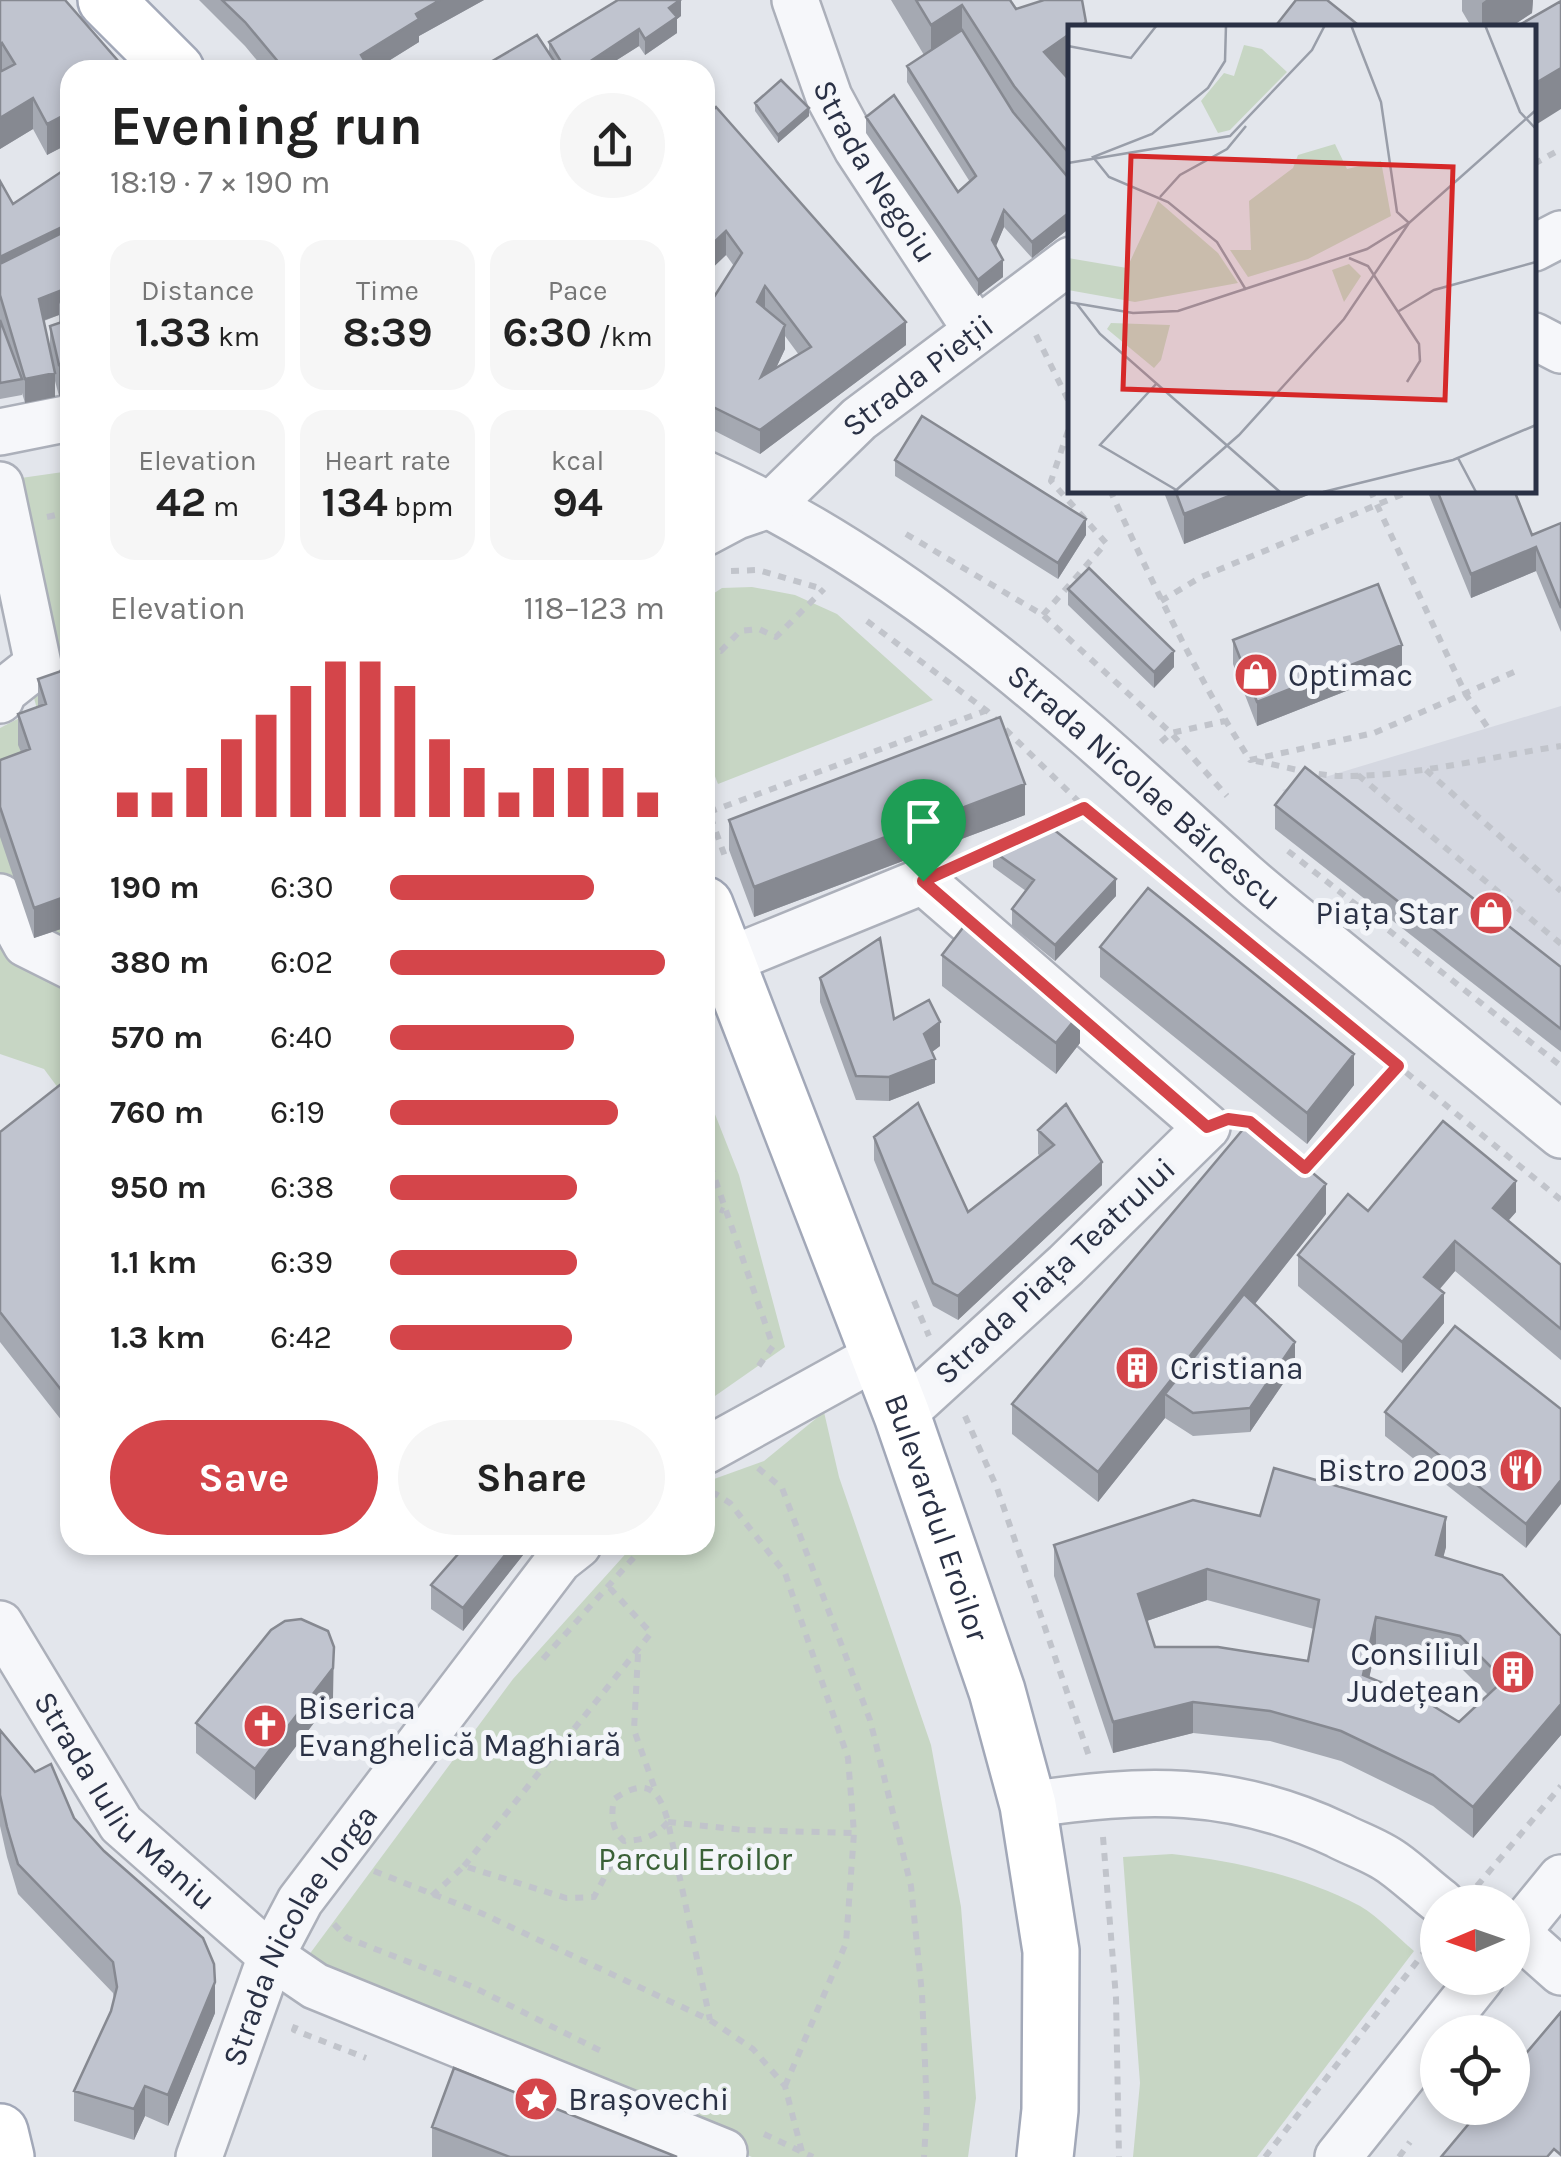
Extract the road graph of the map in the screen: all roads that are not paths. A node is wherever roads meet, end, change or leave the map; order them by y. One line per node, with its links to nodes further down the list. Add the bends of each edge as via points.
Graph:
1 (106, 0): 3 (main road)
2 (794, 0): 7 (street, Strada Negoiu, via 828,96 857,149)
3 (166, 60)
4 (1561, 234): 5 (street)
5 (1536, 247)
6 (1068, 262): 7 (street, Strada Pieții)
7 (976, 330): 12 (street, Strada Pieții, via 859,419)
8 (60, 420): 9 (street)
9 (0, 432)
10 (715, 478): 12 (street, Strada Nicolae Bălcescu)
11 (0, 486): 14 (street, via 38,664)
12 (772, 504): 13 (street, via 738,516); 19 (street, Strada Nicolae Bălcescu, via 924,601 1032,684 1247,878)
13 (715, 548)
14 (0, 700)
15 (0, 897): 17 (street, via 26,944)
16 (715, 933): 18 (main road, Bulevardul Eroilor)
17 (60, 961)
18 (726, 962): 20 (main road, Bulevardul Eroilor); 21 (street, Strada Piața Teatrului, via 923,881 1228,1125)
19 (1561, 1135)
20 (879, 1355): 21 (main road, Bulevardul Eroilor); 22 (street)
21 (902, 1415): 25 (main road, Bulevardul Eroilor, via 997,1691)
22 (735, 1449)
23 (566, 1555): 30 (street, Strada Nicolae Iorga, via 300,1901)
24 (0, 1624): 30 (street, Strada Iuliu Maniu, via 121,1824)
25 (1028, 1805): 27 (street, via 1157,1792 1233,1798 1308,1821); 37 (main road, Bulevardul Eroilor, via 1051,1951)
26 (1561, 1878): 28 (street)
27 (1439, 1885)
28 (1530, 1916)
29 (1530, 1948): 31 (street)
30 (271, 1956): 34 (street, Strada Iuliu Maniu, via 315,1986 724,2152); 36 (street, Strada Nicolae Iorga)
31 (1561, 1972)
32 (1468, 1995): 38 (street)
33 (0, 2132): 35 (main road)
34 (736, 2142)
35 (6, 2157)
36 (199, 2157)
37 (1045, 2157)
38 (1338, 2157)

